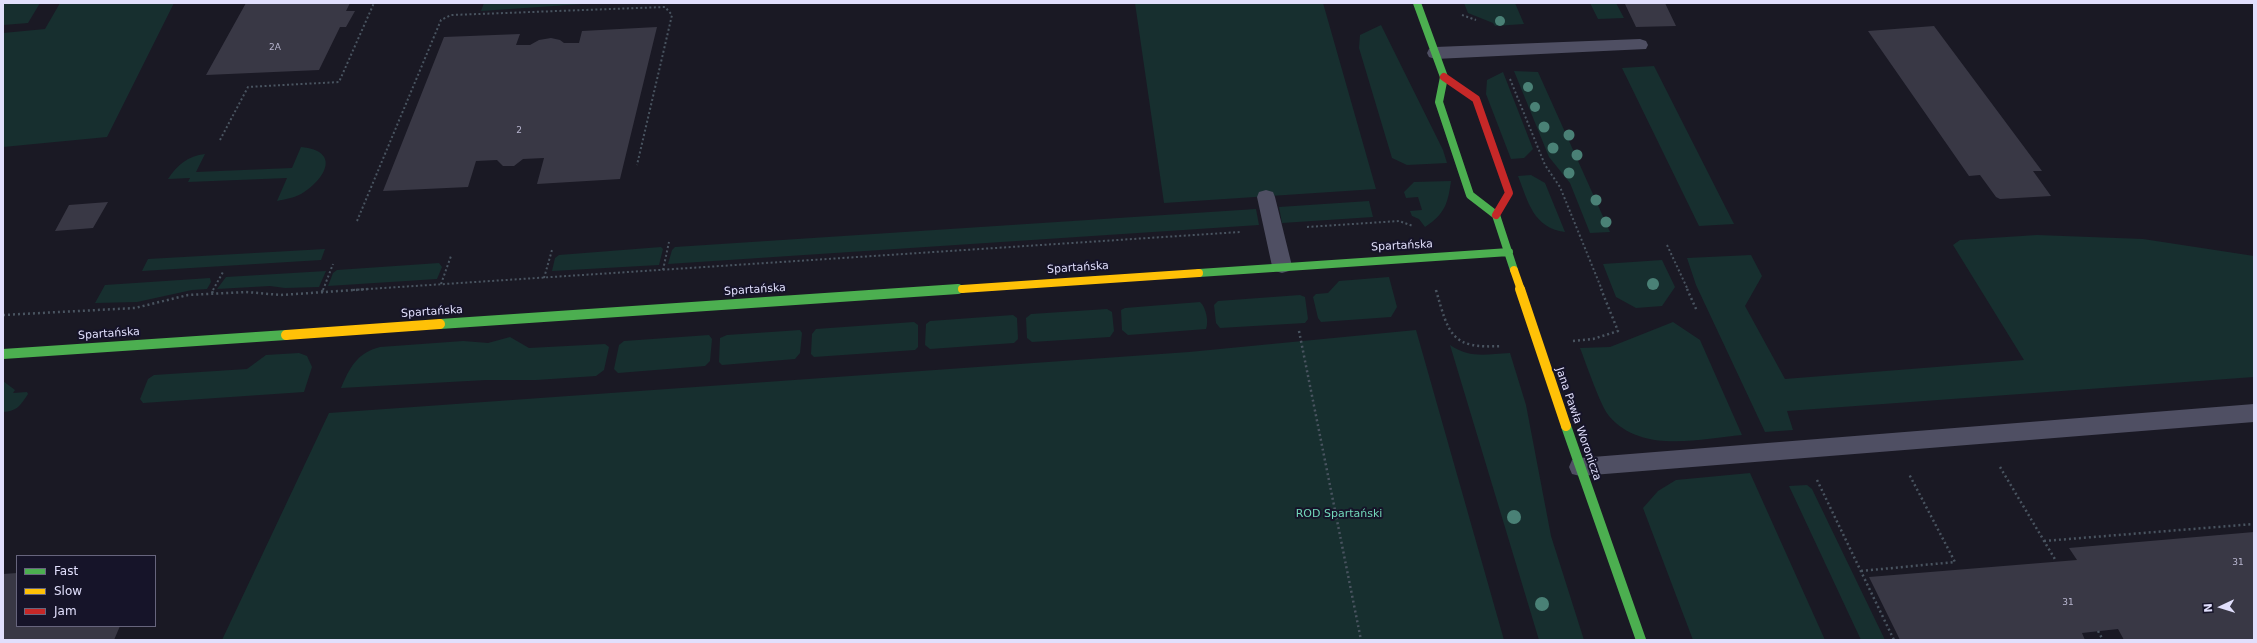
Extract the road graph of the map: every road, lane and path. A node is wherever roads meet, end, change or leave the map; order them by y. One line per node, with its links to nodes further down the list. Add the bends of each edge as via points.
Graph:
1 (374, 3): 8 (path, via 339,82 248,87)
2 (1416, 3): 6 (street)
3 (1462, 14): 5 (path, via 1488,25)
4 (1640, 44): 5 (lane)
5 (1498, 51): 6 (lane); 32 (path, via 1545,165 1560,186 1618,331)
6 (1435, 53): 7 (street)
7 (1444, 77): 11 (street, via 1439,102 1470,195); 11 (street, via 1476,99 1509,193)
8 (220, 140)
9 (637, 165): 12 (path, via 672,15 669,10 664,7 451,15 441,20)
10 (1266, 196): 14 (lane)
11 (1496, 215): 18 (street, Jana Pawła Woronicza)
12 (357, 221)
13 (1406, 222): 14 (path)
14 (1273, 229): 21 (lane); 22 (path)
15 (669, 242): 22 (path)
16 (1667, 245): 29 (path)
17 (552, 250): 24 (path)
18 (1509, 252): 21 (street, Spartańska); 38 (street, Jana Pawła Woronicza)
19 (451, 256): 25 (path)
20 (333, 264): 27 (path)
21 (1282, 266): 34 (street, Spartańska)
22 (663, 270): 24 (path)
23 (223, 272): 28 (path)
24 (544, 278): 25 (path)
25 (441, 284): 27 (path)
26 (1434, 284): 33 (path, via 1447,327 1454,337 1468,346)
27 (322, 292): 28 (path, via 281,295 246,292)
28 (212, 294): 30 (path, via 188,295 135,308)
29 (1697, 311)
30 (3, 315)
31 (1299, 332): 45 (path)
32 (1576, 341)
33 (1504, 346)
34 (3, 354)
35 (2254, 413): 36 (lane)
36 (1982, 435): 37 (lane); 41 (path)
37 (1893, 442): 38 (lane); 43 (path, via 1955,562)
38 (1580, 467): 46 (street, Jana Pawła Woronicza)
39 (1810, 480): 43 (path, via 1817,480)
40 (2254, 524): 41 (path)
41 (2044, 541): 42 (path)
42 (2056, 561)
43 (1861, 571): 47 (path)
44 (2098, 631): 48 (path)
45 (1361, 640)
46 (1640, 640)
47 (1894, 640)
48 (2103, 640)

